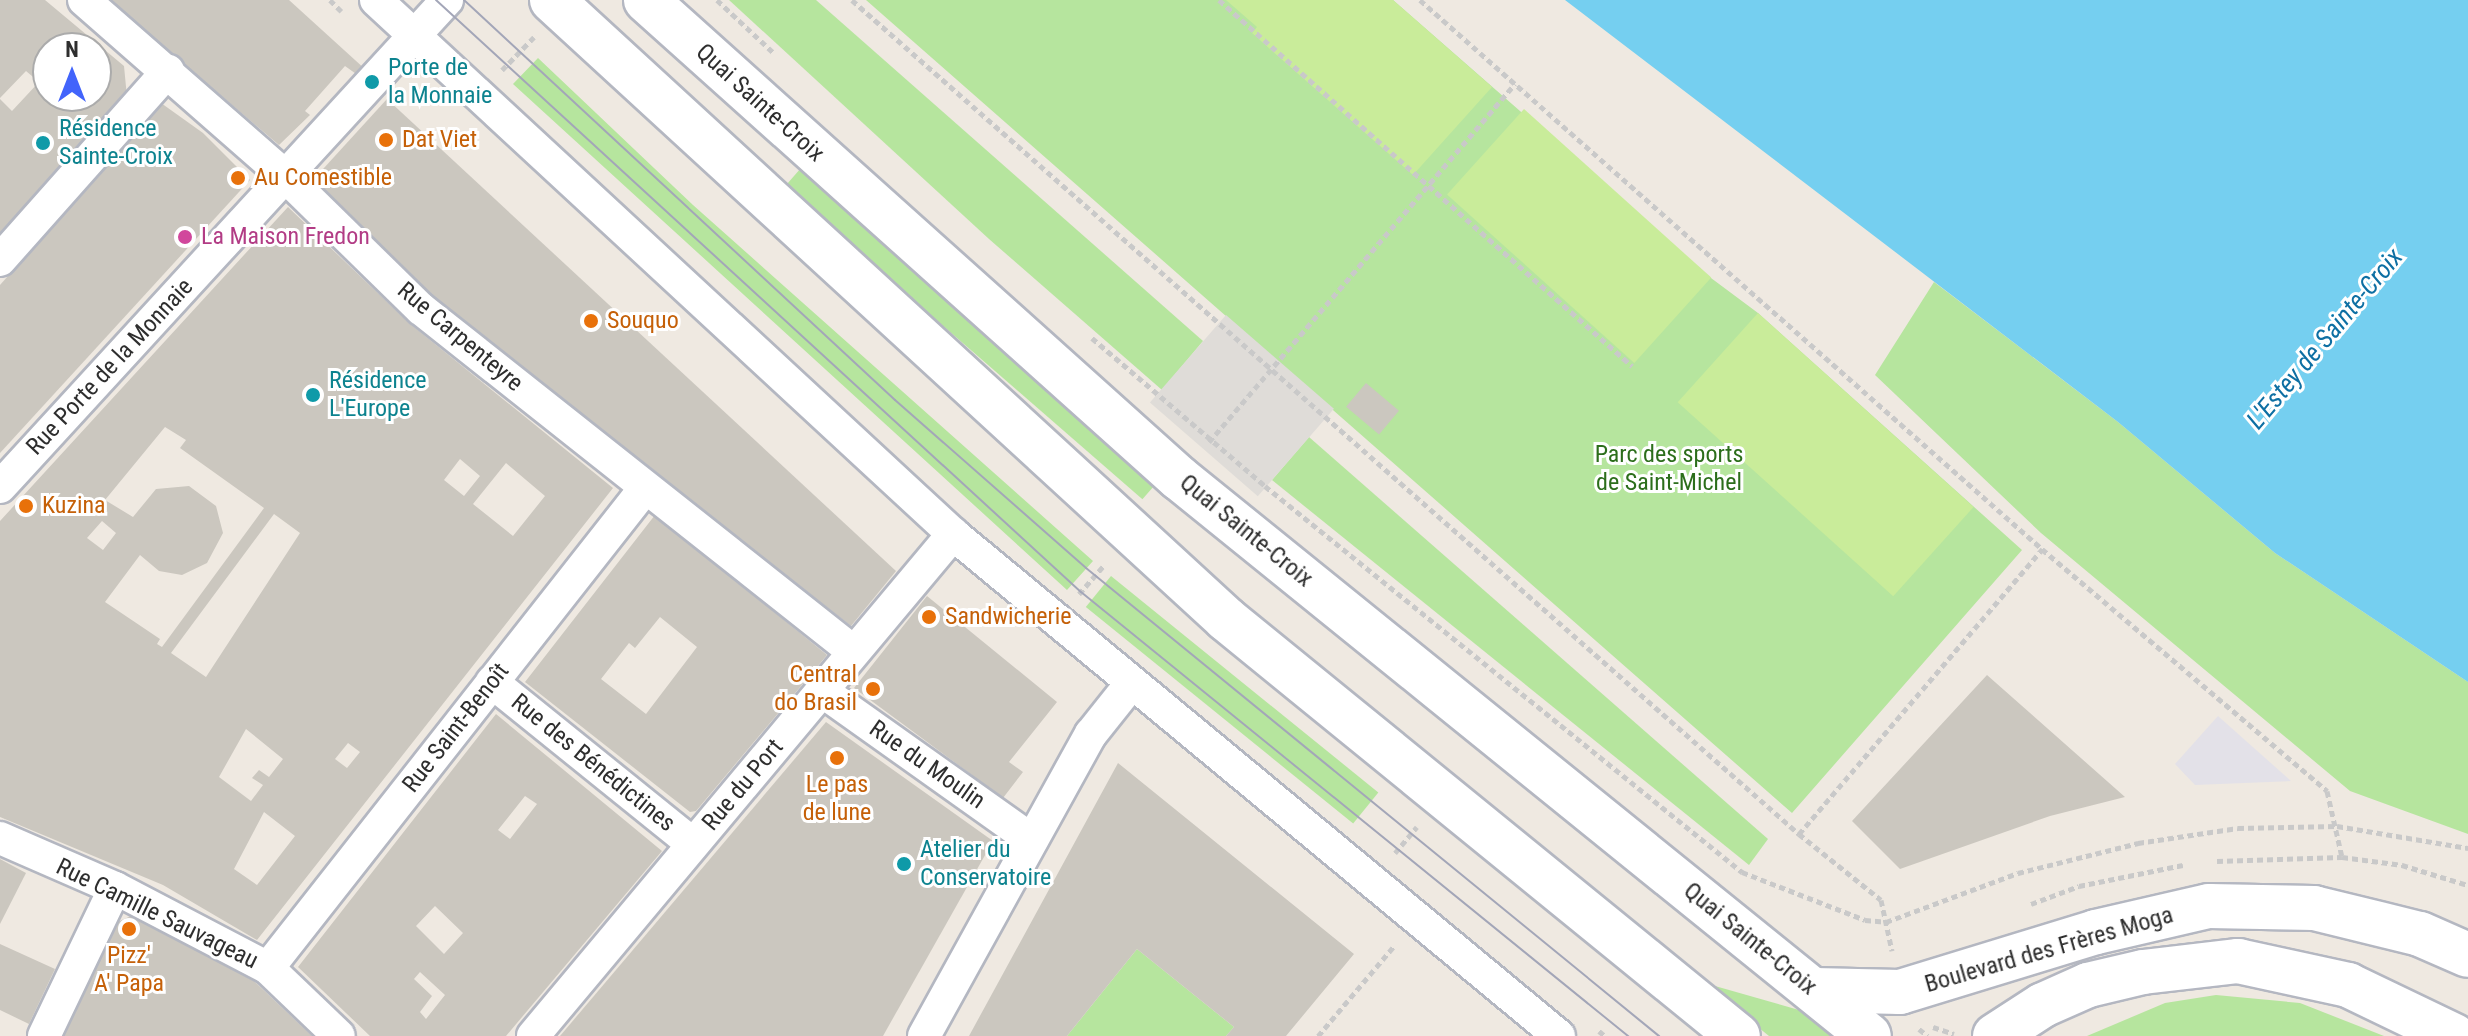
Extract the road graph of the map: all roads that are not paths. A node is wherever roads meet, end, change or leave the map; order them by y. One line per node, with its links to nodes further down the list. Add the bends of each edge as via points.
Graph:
1 (84, 0): 7 (street, Rue Carpenteyre)
2 (376, 0): 6 (street)
3 (447, 0): 6 (street, Rue Porte de la Monnaie)
4 (646, 0): 23 (main road, Quai Sainte-Croix, via 1179,478)
5 (557, 4): 29 (main road, via 1226,619)
6 (413, 37): 8 (street, Rue Porte de la Monnaie); 12 (street)
7 (168, 71): 8 (street, Rue Carpenteyre); 9 (street)
8 (285, 176): 10 (street, Rue Porte de la Monnaie); 11 (street, Rue Carpenteyre, via 421,309)
9 (0, 260)
10 (0, 487)
11 (645, 488): 13 (street, Rue Carpenteyre); 14 (street, Rue Saint-Benoît)
12 (953, 534): 13 (street, Rue du Port); 15 (street)
13 (854, 652): 16 (street, Rue du Port)
14 (492, 682): 19 (street, Rue des Bénédictines); 22 (street, Rue Saint-Benoît)
15 (1130, 685): 18 (street, via 1091,734); 28 (street)
16 (822, 691): 18 (street, Rue du Moulin); 19 (street, Rue du Port)
17 (0, 838): 20 (street, Rue Camille Sauvageau)
18 (1032, 840): 27 (street)
19 (693, 844): 26 (street, Rue du Port)
20 (115, 888): 22 (street, Rue Camille Sauvageau); 24 (street)
21 (2468, 955): 23 (main road, Boulevard des Frères Moga, via 2420,934 2314,908 2209,906 2096,932 1900,992)
22 (268, 968): 25 (street, Rue Camille Sauvageau)
23 (1815, 990): 30 (main road, Quai Sainte-Croix)
24 (44, 1036)
25 (339, 1036)
26 (533, 1036)
27 (924, 1036)
28 (1559, 1036)
29 (1738, 1036)
30 (1869, 1036)
31 (1995, 1036): 32 (main road, via 2043,1005 2088,985 2143,972 2238,961 2348,985)
32 (2454, 1036)

